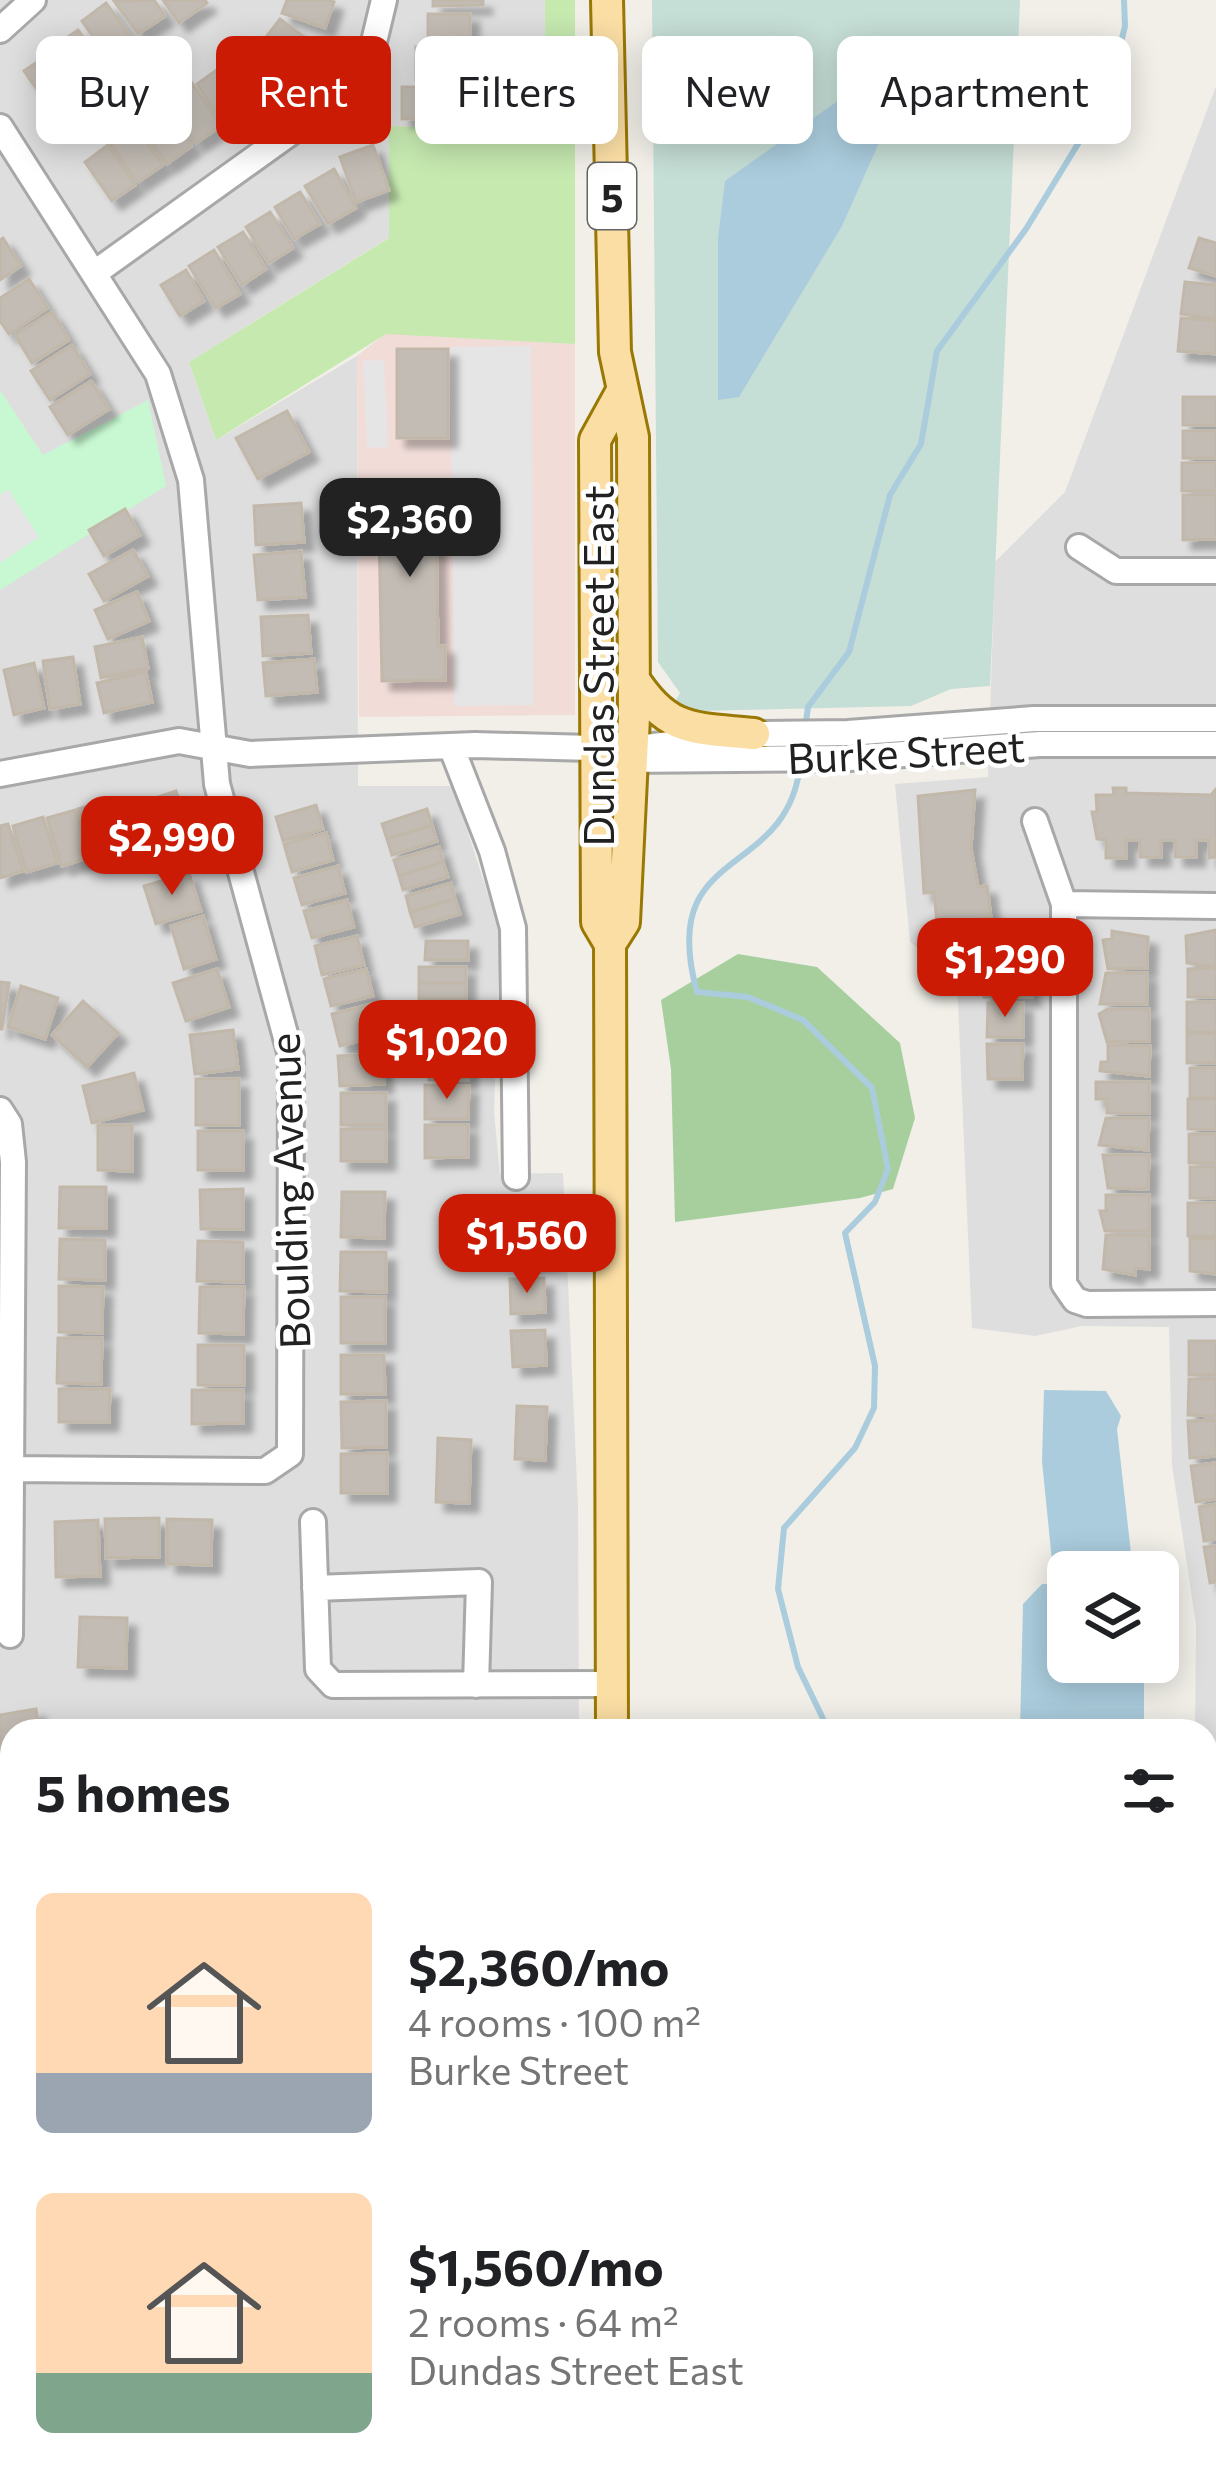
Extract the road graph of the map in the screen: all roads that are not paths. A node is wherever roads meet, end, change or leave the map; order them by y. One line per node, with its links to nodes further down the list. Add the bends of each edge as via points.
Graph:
1 (33, 0): 4 (street)
2 (384, 0): 6 (street, via 373,46 336,100)
3 (607, 0): 7 (main road, Dundas Street East / 5)
4 (0, 30)
5 (0, 128): 6 (street, Boulding Avenue)
6 (95, 272): 15 (street, Boulding Avenue, via 158,374 185,458)
7 (622, 391): 10 (main road, Dundas Street East / 5, via 632,437); 17 (main road, Dundas Street East / 5, via 596,440)
8 (1079, 547): 9 (street, via 1116,571)
9 (1216, 571)
10 (633, 678): 16 (main road, via 664,718); 17 (main road, Dundas Street East / 5)
11 (1216, 719): 14 (street, Burke Street, via 1034,719)
12 (1216, 743): 14 (street, Burke Street)
13 (451, 746): 15 (street, via 250,754); 17 (street); 23 (street, via 513,928)
14 (849, 746): 16 (street, Burke Street)
15 (213, 747): 18 (street, via 179,741); 25 (street, Boulding Avenue, via 227,829 291,1056 293,1443 282,1464 265,1471)
16 (755, 747): 17 (street, Burke Street)
17 (609, 752): 30 (main road, Dundas Street East / 5, via 624,922 610,944)
18 (0, 774)
19 (1035, 821): 20 (street)
20 (1064, 904): 21 (street); 24 (street, via 1064,1284 1087,1304)
21 (1216, 906)
22 (0, 1110): 25 (street, via 12,1149)
23 (515, 1177)
24 (1216, 1304)
25 (10, 1468): 28 (street)
26 (313, 1522): 27 (street)
27 (315, 1588): 29 (street, via 318,1669 333,1685); 29 (street, via 479,1582)
28 (10, 1635)
29 (476, 1684): 30 (street)
30 (612, 1684): 31 (main road, Dundas Street East / 5)
31 (612, 1719)

